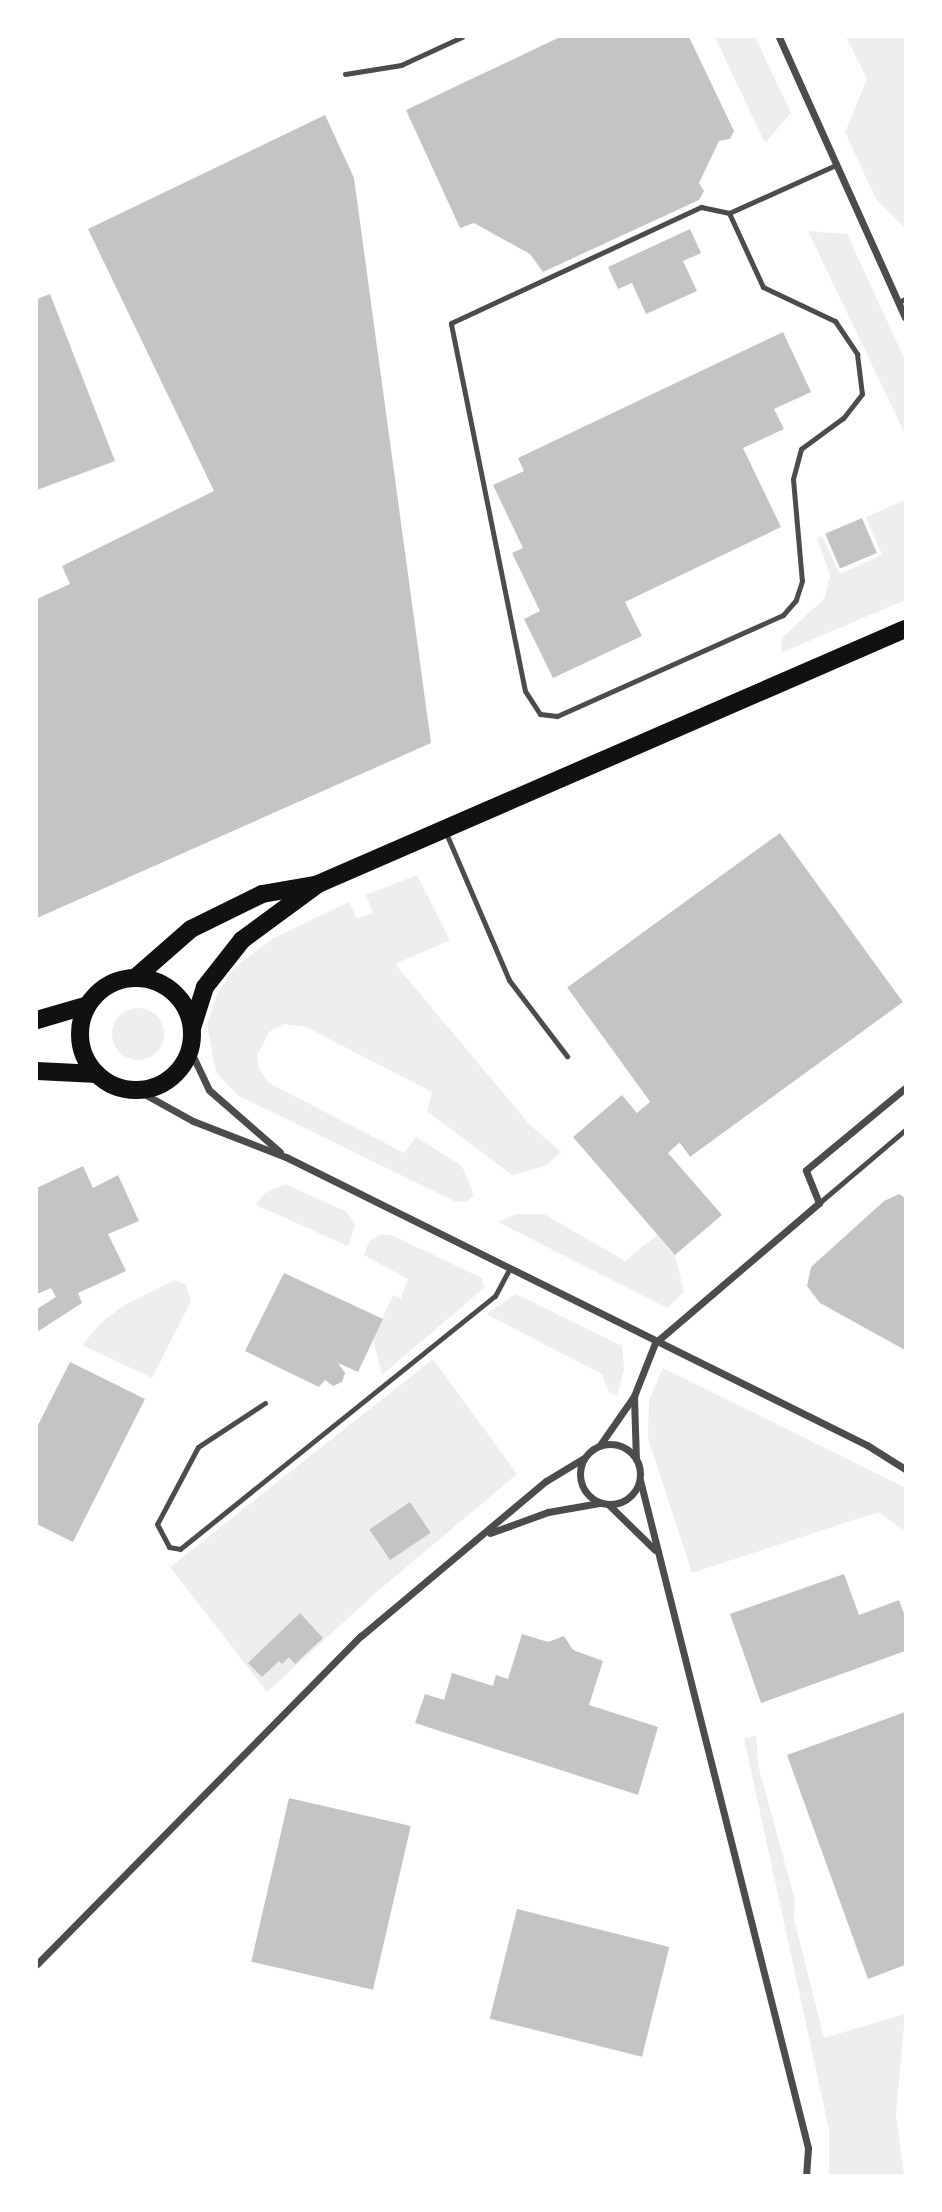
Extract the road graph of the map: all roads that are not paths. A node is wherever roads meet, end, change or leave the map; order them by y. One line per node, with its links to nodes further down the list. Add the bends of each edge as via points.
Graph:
1 (462, 37): 3 (lane, via 401,65)
2 (779, 37): 4 (street)
3 (345, 74)
4 (836, 165): 5 (lane); 6 (street)
5 (729, 213): 5 (lane, via 701,207 451,323 525,691 540,714 557,716 783,615 796,600 802,581 793,478 801,449 844,418 862,394 857,354 835,321 762,286)
6 (902, 301): 7 (street)
7 (905, 317)
8 (905, 629): 9 (main road)
9 (444, 830): 10 (main road); 16 (lane, via 509,980)
10 (318, 884): 11 (main road, via 262,894 191,929); 14 (main road, via 242,940 205,987)
11 (135, 978): 12 (main road, via 101,991); 14 (main road, via 156,981 173,992 186,1008)
12 (88, 1005): 13 (main road); 18 (main road, via 81,1041)
13 (37, 1020)
14 (192, 1028): 15 (main road)
15 (190, 1050): 20 (main road, via 170,1079); 22 (street, via 209,1090)
16 (566, 1056)
17 (37, 1071): 18 (main road)
18 (97, 1074): 20 (main road, via 116,1086)
19 (905, 1088): 23 (street, via 806,1170)
20 (138, 1090): 22 (street, via 193,1121)
21 (905, 1129): 23 (lane)
22 (286, 1157): 24 (street)
23 (819, 1203): 25 (street)
24 (509, 1270): 25 (street); 27 (lane, via 495,1296 180,1549 169,1547 157,1524 198,1447)
25 (655, 1343): 26 (street); 31 (street, via 867,1445)
26 (634, 1396): 28 (street); 30 (street)
27 (265, 1403)
28 (600, 1445): 29 (street); 30 (street, via 621,1446)
29 (583, 1458): 33 (street, via 583,1489); 35 (street, via 546,1481)
30 (636, 1460): 32 (street)
31 (905, 1469)
32 (640, 1480): 34 (street, via 629,1498); 36 (street)
33 (599, 1503): 34 (street); 35 (street, via 548,1512)
34 (609, 1505): 36 (street)
35 (483, 1536): 37 (street, via 432,1573 361,1636)
36 (655, 1550): 38 (street, via 808,2148)
37 (37, 1964)
38 (806, 2175)

